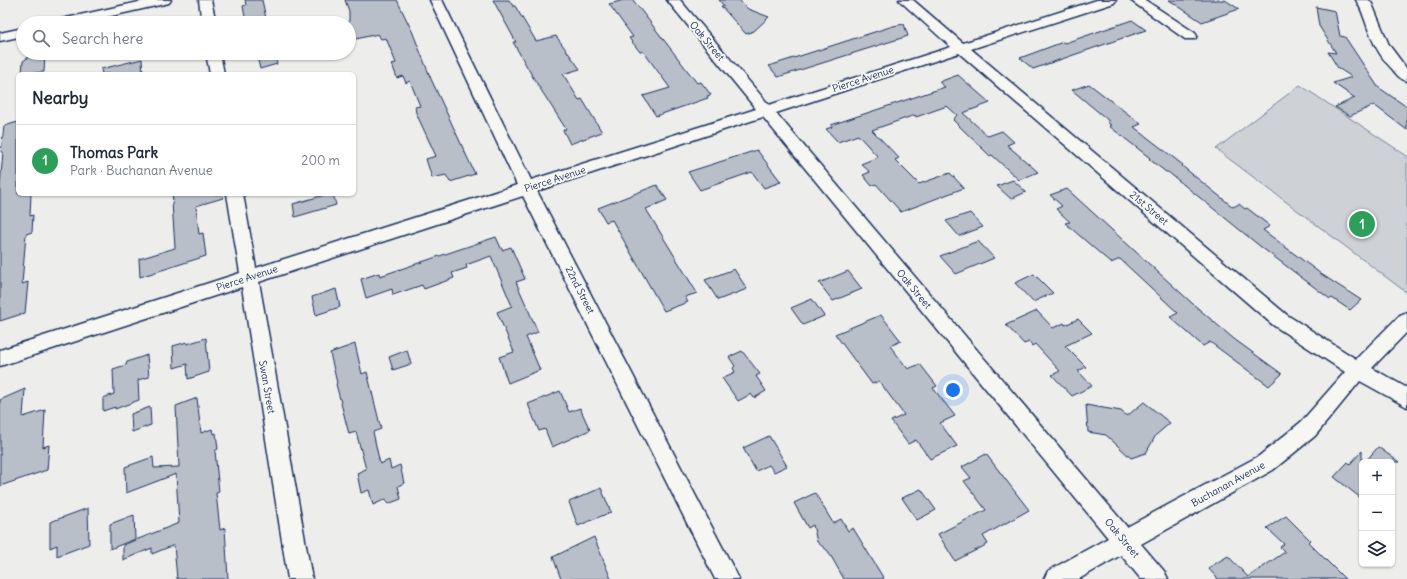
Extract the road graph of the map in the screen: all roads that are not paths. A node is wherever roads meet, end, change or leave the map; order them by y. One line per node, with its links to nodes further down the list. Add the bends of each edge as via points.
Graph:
1 (165, 0): 9 (street)
2 (205, 0): 10 (street)
3 (436, 0): 19 (street, 22nd Street)
4 (672, 0): 18 (street, Oak Street)
5 (905, 0): 14 (street, 21st Street)
6 (1110, 0): 14 (street, Pierce Avenue)
7 (1136, 0): 12 (street)
8 (1362, 0): 17 (street, via 1371,15 1378,39 1389,58)
9 (93, 16)
10 (207, 16)
11 (16, 34): 13 (street)
12 (1190, 36)
13 (0, 37)
14 (962, 48): 18 (street, Pierce Avenue); 24 (street, 21st Street, via 1280,320)
15 (214, 60): 16 (street)
16 (216, 72)
17 (1407, 78)
18 (765, 111): 19 (street, Pierce Avenue); 26 (street, Oak Street)
19 (527, 188): 21 (street, Pierce Avenue); 28 (street, 22nd Street)
20 (235, 196): 21 (street, Swan Street)
21 (249, 278): 23 (street, Pierce Avenue); 27 (street, Swan Street)
22 (1407, 320): 24 (street, Buchanan Avenue)
23 (0, 358)
24 (1358, 370): 25 (street, 21st Street); 26 (street, Buchanan Avenue, via 1308,429 1266,463)
25 (1407, 398)
26 (1124, 541): 29 (street, Buchanan Avenue); 30 (street, Oak Street)
27 (300, 579)
28 (727, 579)
29 (1056, 579)
30 (1156, 579)

